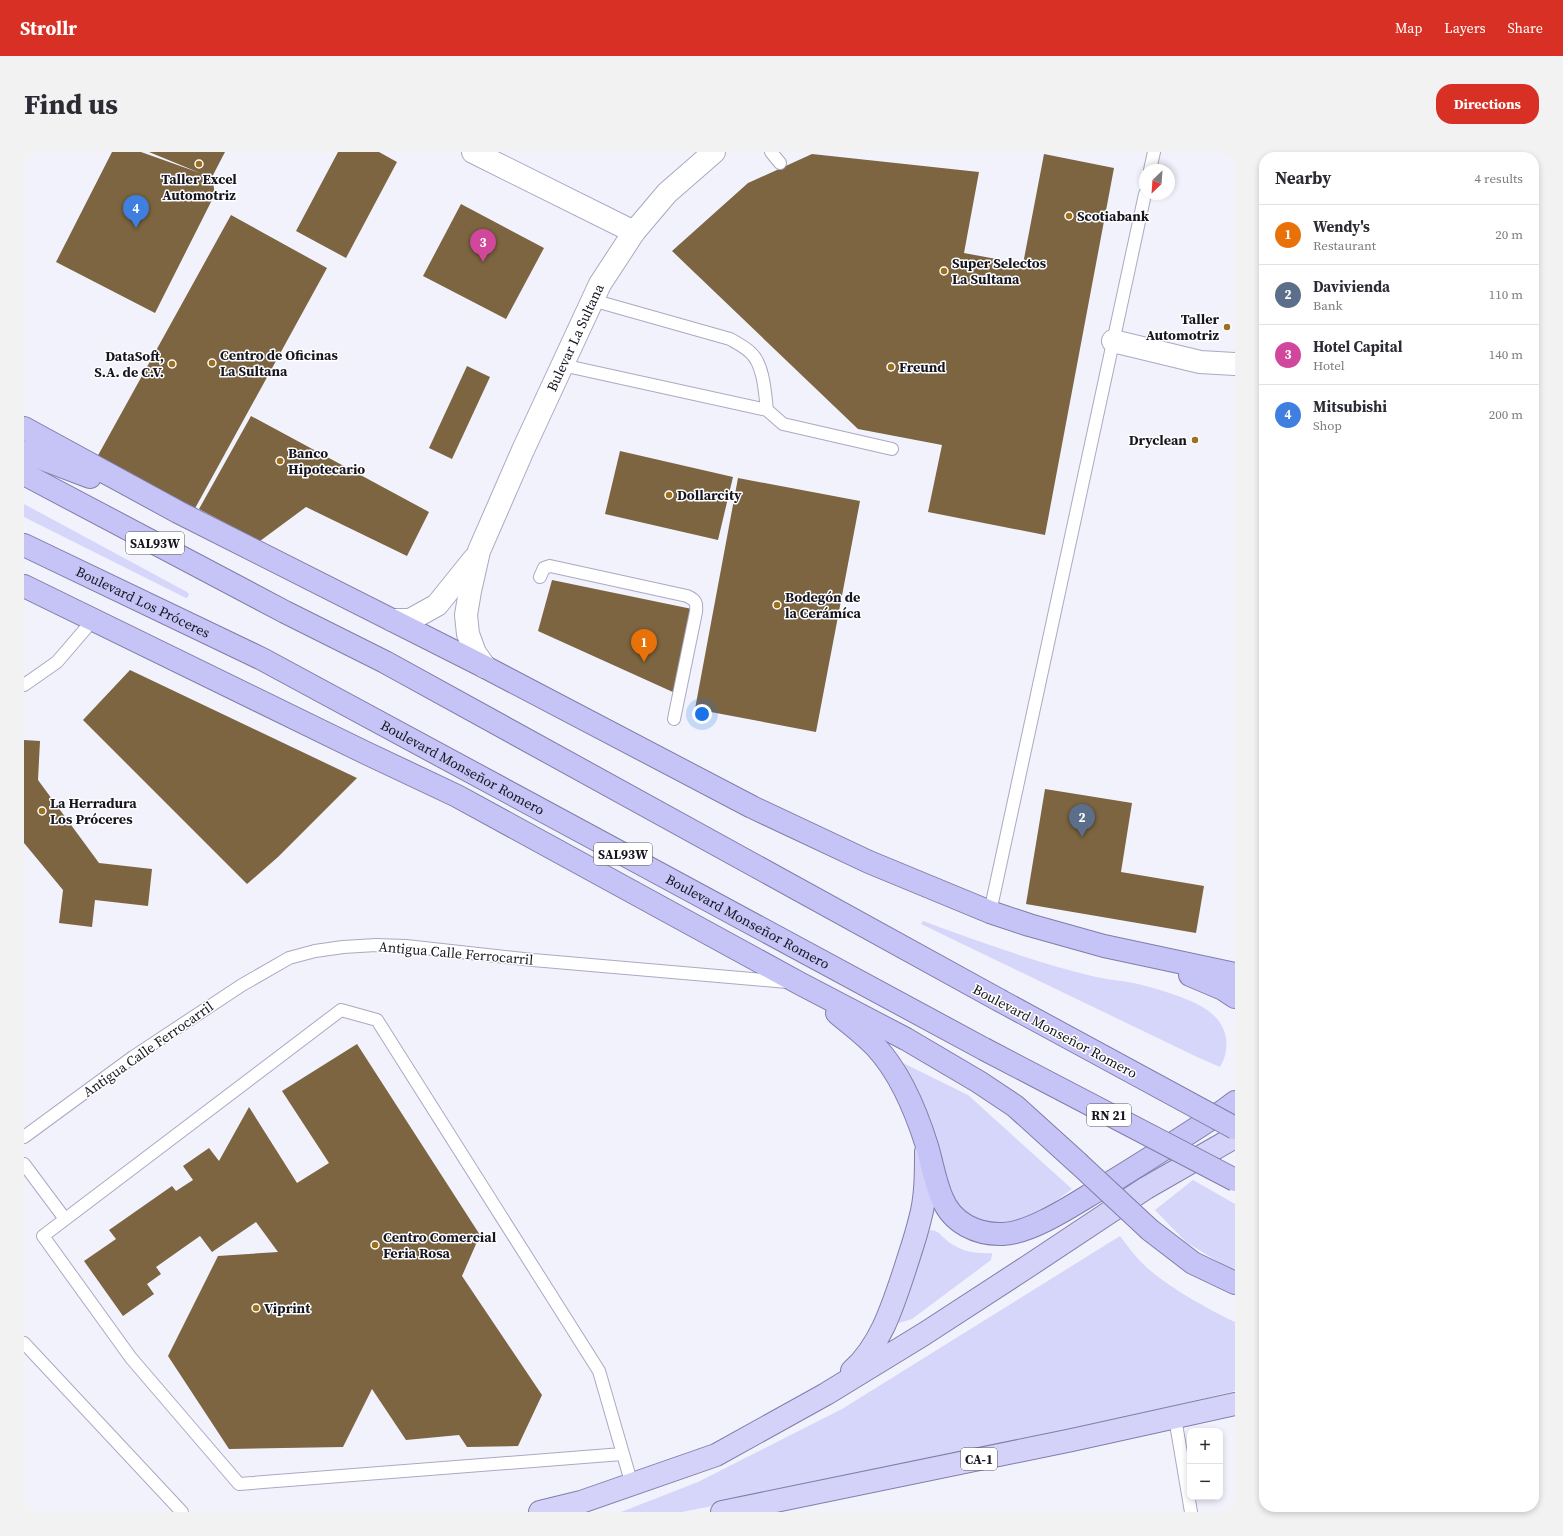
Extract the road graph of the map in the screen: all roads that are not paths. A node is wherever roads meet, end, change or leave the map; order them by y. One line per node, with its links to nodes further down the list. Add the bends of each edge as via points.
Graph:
1 (473, 152): 8 (street)
2 (714, 152): 8 (street, Bulevar La Sultana, via 667,193)
3 (771, 152): 5 (lane)
4 (1154, 152): 6 (lane)
5 (780, 163)
6 (1151, 164)
7 (1144, 200): 10 (lane)
8 (634, 232): 9 (street, Bulevar La Sultana)
9 (592, 300): 12 (street, Bulevar La Sultana); 13 (lane, via 730,338 741,344 752,353 763,377)
10 (1113, 341): 11 (street, via 1200,362); 31 (lane)
11 (1235, 364)
12 (562, 365): 13 (lane); 20 (street, Bulevar La Sultana)
13 (767, 410): 15 (lane, via 783,424)
14 (24, 428): 18 (highway)
15 (892, 449)
16 (24, 452): 18 (highway)
17 (24, 474): 38 (highway, Boulevard Monseñor Romero / SAL93W, bridge, via 385,662)
18 (178, 512): 25 (highway)
19 (24, 545): 27 (highway, Boulevard Los Próceres / SAL93W)
20 (479, 552): 25 (street, Bulevar La Sultana, via 437,605 410,620); 28 (street, Bulevar La Sultana, via 466,615 468,634 475,653)
21 (24, 575): 26 (highway)
22 (540, 578): 30 (lane, via 544,568 550,566 694,599 697,604 696,612)
23 (24, 586): 24 (highway)
24 (93, 620): 26 (highway); 29 (lane, via 57,662)
25 (392, 620): 28 (highway)
26 (138, 640): 34 (highway, via 457,796)
27 (262, 659): 36 (highway, Boulevard Monseñor Romero / SAL93W)
28 (485, 667): 31 (highway, via 752,807 884,868)
29 (24, 685)
30 (674, 719)
31 (990, 912): 32 (highway)
32 (1143, 955): 33 (highway); 35 (highway, via 1223,989)
33 (1235, 974)
34 (799, 983): 39 (lane, Antigua Calle Ferrocarril, via 533,960 406,946 376,945 315,951 289,958 242,985 133,1057); 41 (highway, via 876,1047 906,1092); 45 (highway, bridge, via 906,1039 1015,1106 1150,1230 1193,1264)
35 (1235, 997)
36 (984, 1049): 43 (highway, Boulevard Monseñor Romero / RN 21, bridge)
37 (1235, 1102): 41 (highway, via 1144,1163 1058,1214 1037,1224 1003,1234 974,1231 952,1215 942,1199)
38 (1235, 1128)
39 (24, 1137)
40 (1235, 1137): 47 (main road, via 1146,1188 931,1330)
41 (926, 1145): 47 (main road, via 921,1218 890,1314 859,1364)
42 (24, 1164): 44 (lane)
43 (1235, 1180)
44 (65, 1219): 50 (lane, via 43,1236 131,1358 239,1484); 50 (lane, via 341,1010 377,1020 599,1371)
45 (1235, 1283)
46 (24, 1343): 52 (lane)
47 (826, 1394): 51 (main road, via 716,1455)
48 (1235, 1404): 49 (main road, CA-1)
49 (1175, 1418): 54 (main road, CA-1); 55 (lane)
50 (622, 1454): 51 (lane)
51 (632, 1485): 53 (main road)
52 (182, 1512)
53 (540, 1512)
54 (722, 1512)
55 (1191, 1512)

